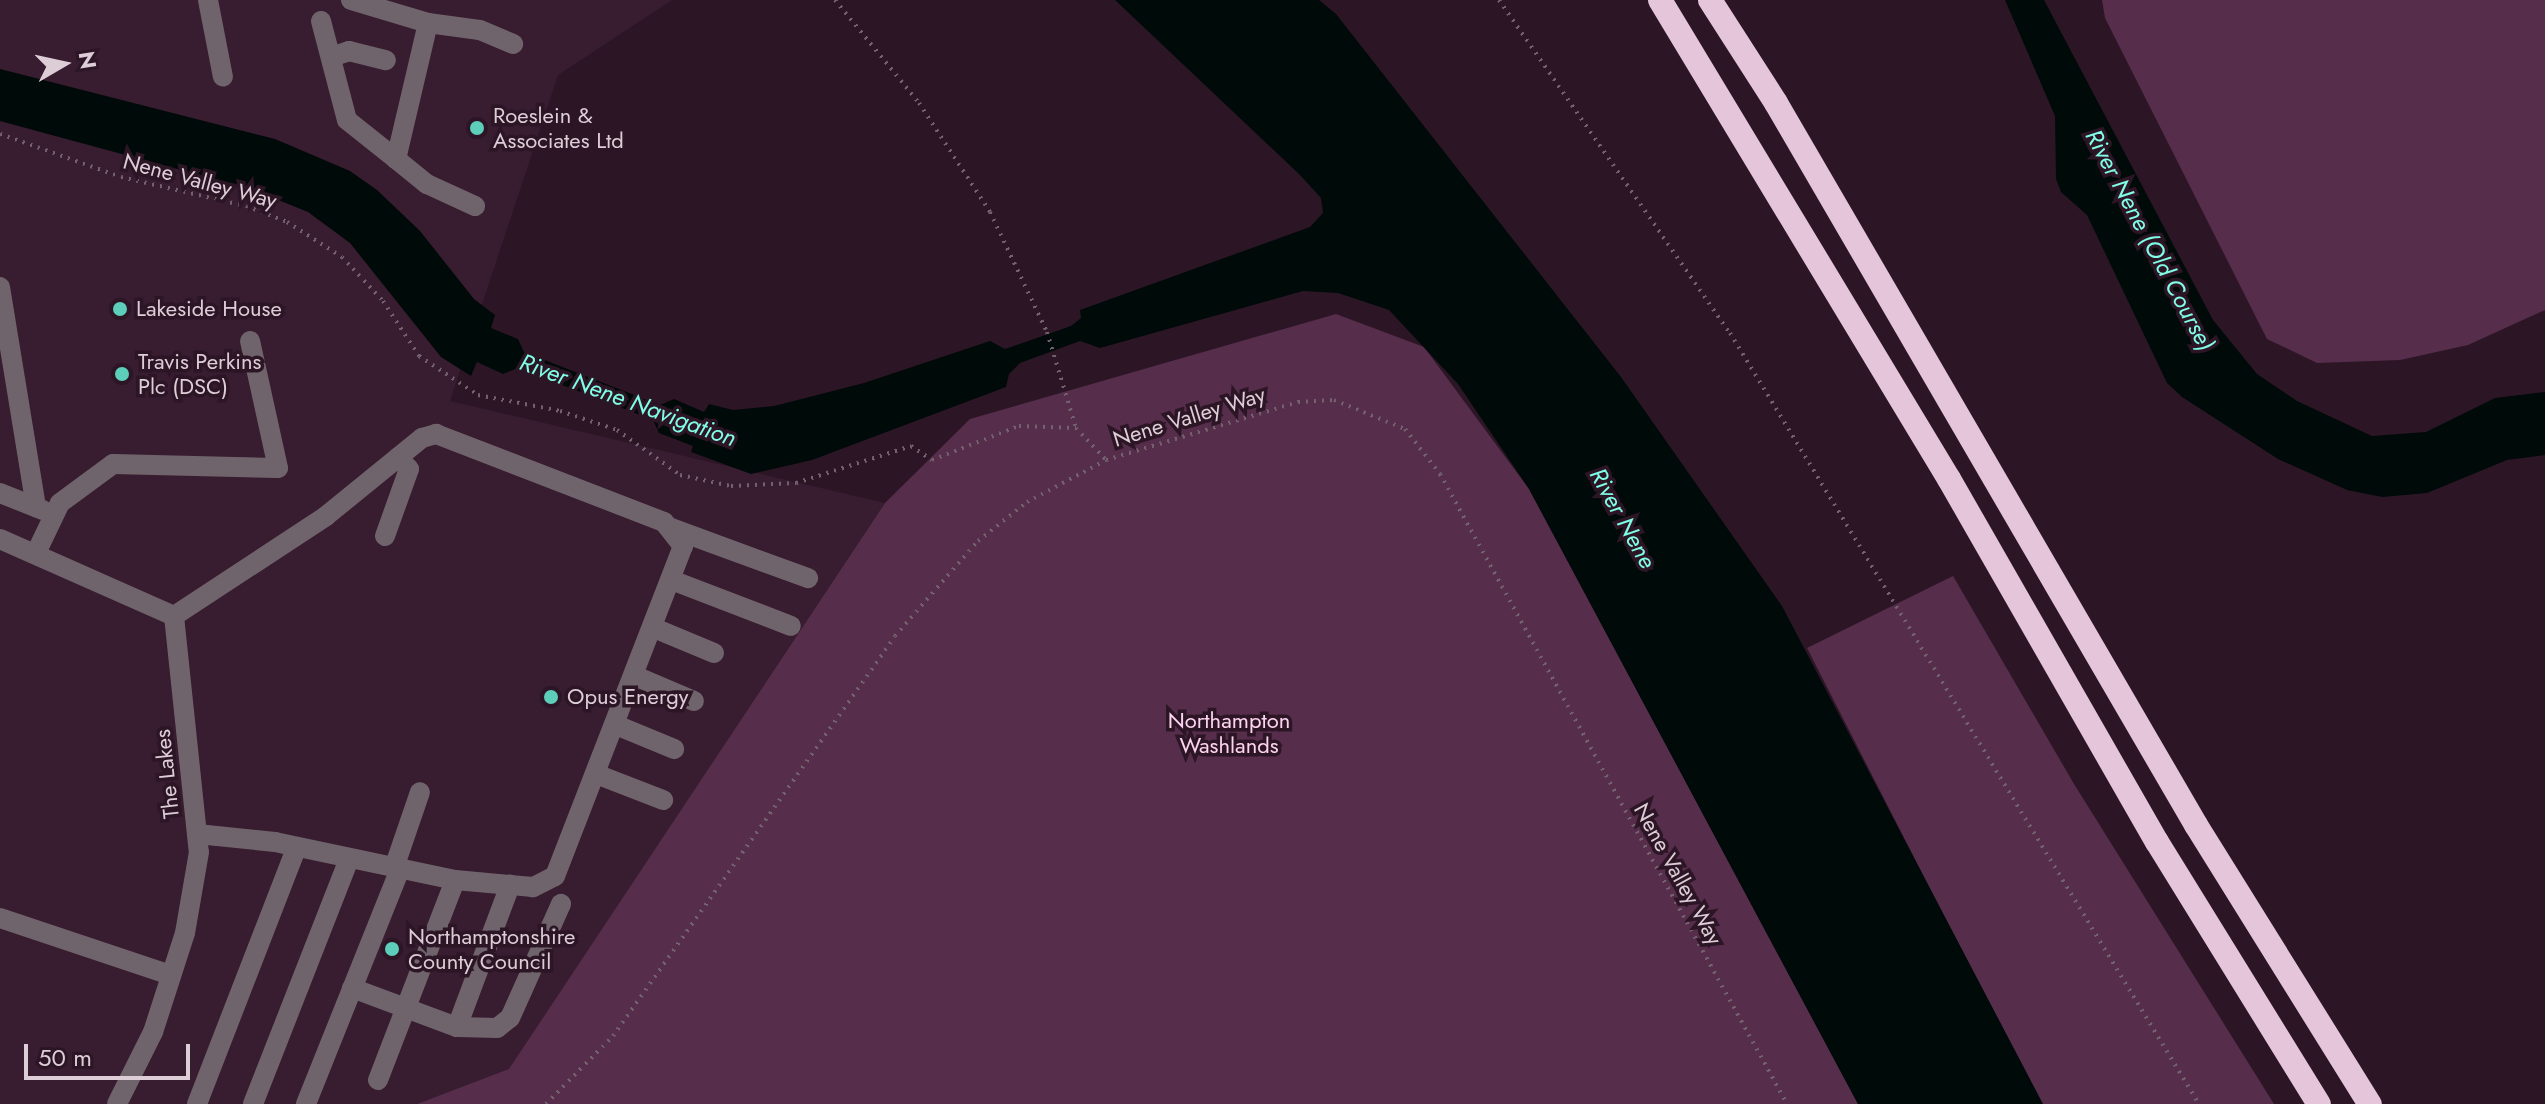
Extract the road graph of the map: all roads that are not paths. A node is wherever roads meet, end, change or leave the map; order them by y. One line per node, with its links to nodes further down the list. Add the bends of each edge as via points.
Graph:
1 (208, 0): 10 (street)
2 (351, 0): 6 (street)
3 (1660, 0): 52 (highway, via 1941,465 2157,842)
4 (1710, 0): 53 (highway, via 1776,103 2196,825)
5 (321, 21): 8 (street)
6 (428, 23): 7 (street, via 480,30); 11 (street)
7 (513, 44)
8 (331, 57): 9 (street, via 349,51); 11 (street, via 347,120)
9 (386, 60)
10 (223, 77)
11 (396, 159): 12 (street, via 427,184)
12 (475, 206)
13 (0, 287): 17 (street)
14 (250, 341): 17 (street, via 278,468 113,464)
15 (398, 457): 18 (street, via 436,434); 19 (street, via 409,469); 24 (street, via 326,516)
16 (0, 493): 17 (street)
17 (45, 511): 21 (street)
18 (671, 528): 22 (street); 23 (street, via 683,546)
19 (385, 536)
20 (0, 539): 21 (street)
21 (36, 553): 24 (street)
22 (808, 578)
23 (674, 581): 25 (street); 26 (street)
24 (174, 616): 35 (street, The Lakes)
25 (791, 626)
26 (654, 628): 27 (street); 28 (street)
27 (714, 653)
28 (635, 676): 29 (street); 30 (street)
29 (694, 701)
30 (616, 725): 31 (street); 32 (street)
31 (674, 749)
32 (596, 774): 34 (street); 40 (street, via 555,876 533,887)
33 (420, 792): 38 (street)
34 (663, 800)
35 (197, 834): 36 (street); 43 (street, The Lakes, via 199,852 185,933)
36 (296, 849): 37 (street); 49 (street)
37 (349, 859): 38 (street); 50 (street)
38 (397, 868): 39 (street); 44 (street)
39 (455, 880): 40 (street); 45 (street)
40 (510, 885): 46 (street)
41 (561, 904): 46 (street, via 510,1018 487,1031)
42 (0, 918): 43 (street)
43 (170, 975): 48 (street, The Lakes, via 153,1032)
44 (352, 988): 45 (street); 51 (street)
45 (406, 1008): 46 (street); 47 (street)
46 (457, 1027)
47 (378, 1080)
48 (117, 1104)
49 (197, 1104)
50 (253, 1104)
51 (306, 1104)
52 (2319, 1104)
53 (2370, 1104)

